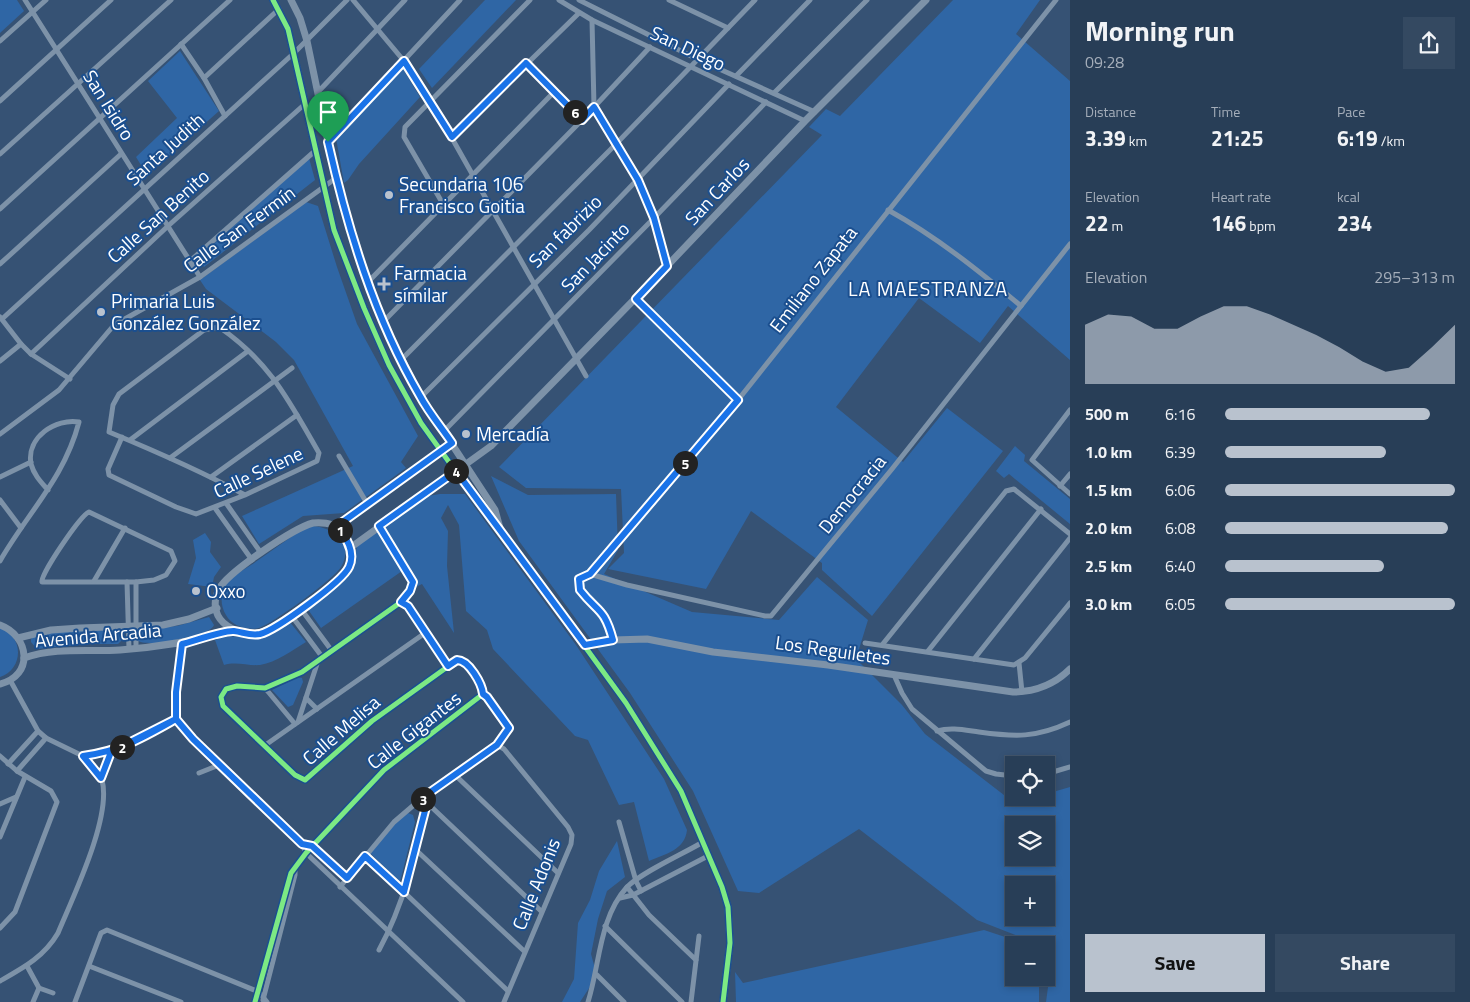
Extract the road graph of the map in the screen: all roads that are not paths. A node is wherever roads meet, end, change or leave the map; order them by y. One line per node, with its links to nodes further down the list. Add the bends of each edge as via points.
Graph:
1 (25, 0): 24 (street, San Isidro)
2 (46, 0): 24 (street)
3 (110, 0): 33 (street)
4 (171, 0): 41 (street)
5 (230, 0): 31 (street)
6 (273, 0): 23 (street)
7 (291, 0): 30 (street)
8 (347, 0): 30 (street, Santa Judith)
9 (353, 0): 28 (street)
10 (406, 0): 28 (street)
11 (460, 0): 36 (street)
12 (530, 0): 47 (street)
13 (559, 0): 25 (street, San Diego)
14 (579, 0): 22 (street, San Diego)
15 (592, 0): 22 (street)
16 (669, 0): 27 (street)
17 (755, 0): 27 (street)
18 (810, 0): 39 (street)
19 (867, 0): 45 (street)
20 (926, 0): 51 (street, San Carlos)
21 (1056, 0): 70 (street, Emiliano Zapata)
22 (588, 6): 35 (street, San Diego)
23 (279, 9): 34 (street); 40 (street)
24 (32, 12): 29 (street); 33 (street, San Isidro)
25 (579, 13): 26 (street, San Diego); 37 (street)
26 (592, 20): 32 (street, San Diego); 50 (street)
27 (728, 28): 35 (street)
28 (379, 30): 36 (street); 43 (street)
29 (0, 41)
30 (307, 41): 34 (street, Santa Judith); 43 (street)
31 (181, 44): 40 (street); 53 (street)
32 (650, 47): 38 (street, San Diego); 50 (street)
33 (56, 49): 41 (street, San Isidro); 46 (street)
34 (294, 54): 49 (street); 52 (street, Santa Judith)
35 (697, 59): 38 (street); 39 (street, San Diego)
36 (404, 61): 47 (street); 57 (street)
37 (526, 63): 44 (street); 56 (street)
38 (690, 66): 42 (street, San Diego); 58 (street)
39 (736, 76): 45 (street, San Diego)
40 (204, 78): 52 (street)
41 (78, 84): 53 (street, San Isidro); 60 (street)
42 (728, 84): 48 (street, San Diego); 64 (street, San fabrizio)
43 (318, 92): 57 (street)
44 (554, 92): 54 (street); 62 (street)
45 (774, 93): 51 (street, San Diego)
46 (0, 100)
47 (431, 101): 56 (street); 67 (street, via 405,126 403,132)
48 (766, 102): 55 (street, San Diego); 71 (street, San Jacinto)
49 (306, 103): 59 (street); 72 (street, Calle San Benito)
50 (594, 107): 54 (street); 58 (street)
51 (815, 112): 55 (street, San Carlos)
52 (225, 116): 66 (street, Santa Judith)
53 (100, 118): 61 (street, San Isidro); 68 (street)
54 (582, 120): 69 (street)
55 (805, 121): 77 (street, San Carlos)
56 (452, 137): 62 (street)
57 (328, 142): 63 (street)
58 (616, 144): 64 (street); 74 (street)
59 (316, 150): 65 (street); 75 (street)
60 (0, 154)
61 (122, 154): 66 (street, San Isidro); 76 (street)
62 (472, 174): 67 (street); 69 (street)
63 (336, 178): 65 (street, Calle San Fermín); 79 (street, via 356,252)
64 (638, 180): 71 (street); 80 (street, San fabrizio)
65 (324, 186): 78 (street, Calle San Fermín); 105 (street, via 342,255 389,366 417,416)
66 (144, 189): 72 (street, San Isidro); 83 (street, Santa Judith)
67 (443, 204): 79 (street)
68 (0, 209)
69 (494, 210): 74 (street); 85 (street)
70 (888, 210): 82 (street, via 924,230); 97 (street, Emiliano Zapata)
71 (654, 218): 77 (street); 84 (street, San Jacinto)
72 (168, 226): 75 (street, San Isidro); 88 (street, Calle San Benito)
73 (1070, 244): 82 (street, Democracia)
74 (514, 247): 80 (street); 91 (street)
75 (190, 261): 78 (street, San Isidro)
76 (0, 264)
77 (667, 266): 81 (street, San Carlos)
78 (200, 277): 94 (street, Calle San Fermín, via 114,325)
79 (368, 282): 85 (street)
80 (535, 283): 84 (street); 96 (street, San fabrizio)
81 (636, 299): 89 (street, San Carlos); 97 (street)
82 (1022, 306): 134 (street, Democracia, via 771,616 658,593)
83 (1, 318): 86 (street)
84 (555, 320): 89 (street); 100 (street, San Jacinto)
85 (383, 322): 91 (street)
86 (21, 344): 88 (street); 90 (street)
87 (248, 351): 95 (street, Calle Selene); 102 (street, Calle Selene, via 219,327 204,330 116,397 109,432); 103 (street)
88 (31, 354): 94 (street)
89 (576, 358): 93 (street); 109 (street, San Carlos, via 491,446)
90 (0, 361)
91 (401, 361): 96 (street)
92 (292, 368): 95 (street)
93 (586, 376)
94 (70, 378): 101 (street, Calle San Fermín, via 50,398)
95 (276, 380): 99 (street, Calle Selene); 107 (street)
96 (420, 397): 100 (street)
97 (738, 400): 134 (street, Emiliano Zapata)
98 (1070, 410): 114 (street, via 1032,460)
99 (297, 415): 113 (street); 117 (street, Calle Selene, via 318,453 317,461)
100 (444, 431): 104 (street)
101 (0, 434)
102 (122, 437): 103 (street); 121 (street, Calle Selene, via 108,469 109,475 191,513 200,514)
103 (130, 440): 107 (street)
104 (452, 443): 105 (street); 109 (street)
105 (442, 451): 110 (street); 120 (street)
106 (339, 456): 120 (street)
107 (170, 458): 113 (street)
108 (31, 462): 112 (street); 115 (street, via 36,477); 115 (street, via 36,443 47,429 60,422 79,422 74,444)
109 (466, 465): 110 (street); 127 (street, via 495,510)
110 (456, 471): 124 (street); 127 (street)
111 (1070, 474): 114 (street)
112 (0, 477)
113 (211, 477): 117 (street)
114 (1060, 486): 116 (street)
115 (48, 490): 125 (street)
116 (1070, 494)
117 (245, 495): 119 (street, Calle Selene)
118 (0, 500): 125 (street)
119 (226, 503): 121 (street, Calle Selene); 131 (street)
120 (368, 505): 123 (street)
121 (215, 508): 132 (street)
122 (1041, 510): 128 (street); 152 (street, via 1014,490 1006,491); 155 (street)
123 (337, 526): 130 (street); 131 (street, via 306,525)
124 (379, 526): 130 (street); 138 (street, via 413,582)
125 (21, 528): 133 (street)
126 (125, 528): 135 (street); 135 (street, via 94,513 86,513 41,580 48,584); 137 (street, via 168,549 174,557 172,568 166,575)
127 (501, 531): 151 (street)
128 (1070, 534)
129 (1070, 538): 158 (street)
130 (350, 548): 141 (street, via 349,566 345,573)
131 (261, 553): 132 (street)
132 (252, 560): 140 (street, via 224,581 217,596)
133 (0, 561)
134 (590, 574): 148 (street, Emiliano Zapata, via 581,576 578,586 604,615)
135 (94, 581): 136 (street)
136 (127, 582): 137 (street); 144 (street)
137 (136, 582): 144 (street)
138 (401, 602): 146 (street, via 408,606); 154 (street, Calle Melisa)
139 (1070, 604): 160 (street)
140 (217, 608): 144 (street, Avenida Arcadia, via 176,622); 145 (street, via 221,620)
141 (301, 609): 142 (street); 154 (street)
142 (291, 616): 145 (street, via 260,634); 157 (street)
143 (0, 625): 147 (street, via 10,629)
144 (133, 626): 147 (street, Avenida Arcadia, via 51,630); 153 (street)
145 (233, 631): 150 (street, Avenida Arcadia)
146 (425, 633): 161 (street); 170 (street)
147 (18, 638): 156 (street)
148 (613, 640): 151 (street, Los Reguiletes); 163 (street, Los Reguiletes, via 646,639 713,652)
149 (865, 643): 152 (street)
150 (182, 644): 153 (street, Avenida Arcadia); 171 (street)
151 (585, 645): 198 (street, via 678,785)
152 (882, 645): 155 (street)
153 (132, 649): 156 (street, Avenida Arcadia, via 47,652)
154 (332, 651): 157 (street, Calle Melisa)
155 (928, 651): 158 (street)
156 (24, 658): 164 (street, via 17,674)
157 (322, 658): 159 (street, Calle Melisa)
158 (974, 658): 160 (street, via 1014,665)
159 (317, 663): 166 (street, Calle Melisa); 169 (street)
160 (1019, 663): 167 (street)
161 (448, 666): 168 (street, via 457,660 465,662 482,687); 178 (street, Calle Melisa, via 372,721 305,780 295,775)
162 (1070, 669): 167 (street, Los Reguiletes, via 1046,686)
163 (894, 675): 167 (street, Los Reguiletes); 175 (street, via 906,702)
164 (10, 680): 165 (street); 174 (street)
165 (0, 684)
166 (265, 688): 173 (street); 178 (street, Calle Melisa, via 231,686 221,697 228,712)
167 (1022, 692)
168 (482, 696): 177 (street, via 487,697 509,728); 200 (street, Calle Gigantes, via 384,770)
169 (306, 698): 170 (street); 173 (street)
170 (317, 709): 173 (street)
171 (176, 719): 179 (street); 183 (street)
172 (1070, 722): 175 (street, via 1027,736 957,728)
173 (296, 723): 178 (street)
174 (38, 731): 176 (street); 182 (street)
175 (937, 731): 189 (street, via 986,771)
176 (46, 738): 180 (street); 185 (street)
177 (497, 745): 188 (street); 206 (street, Calle Adonis, via 504,749 572,835)
178 (264, 746)
179 (111, 752): 180 (street); 191 (street)
180 (83, 756): 191 (street)
181 (0, 757): 182 (street)
182 (8, 764): 185 (street)
183 (219, 765): 187 (street); 199 (street)
184 (1070, 767): 186 (street)
185 (17, 771): 190 (street)
186 (1055, 771)
187 (199, 773)
188 (454, 774): 193 (street); 206 (street)
189 (1005, 775)
190 (25, 776): 192 (street); 217 (street, via 51,791 56,806 15,912)
191 (101, 778): 223 (street, via 104,797 102,820 58,933 45,952)
192 (16, 797): 195 (street); 197 (street)
193 (422, 798): 194 (street); 203 (street, via 394,822)
194 (427, 803): 201 (street); 215 (street)
195 (0, 804)
196 (619, 822): 208 (street)
197 (0, 837)
198 (703, 842): 204 (street); 208 (street)
199 (302, 844): 200 (street); 202 (street)
200 (312, 846): 202 (street, Calle Gigantes); 207 (street)
201 (416, 850): 212 (street); 221 (street)
202 (306, 853): 205 (street, Calle Gigantes); 209 (street)
203 (365, 856): 207 (street); 212 (street)
204 (708, 856): 211 (street); 242 (street, via 722,887 730,927)
205 (295, 868): 229 (street, via 288,878); 231 (street)
206 (558, 873): 215 (street, Calle Adonis)
207 (347, 878): 209 (street)
208 (636, 881): 210 (street); 211 (street)
209 (340, 887): 218 (street)
210 (627, 887): 213 (street); 214 (street)
211 (641, 891): 213 (street)
212 (404, 892): 218 (street); 228 (street)
213 (633, 896): 214 (street); 222 (street)
214 (620, 898): 216 (street)
215 (541, 911): 221 (street, Calle Adonis)
216 (605, 926): 225 (street); 240 (street)
217 (0, 928)
218 (389, 931): 220 (street); 236 (street)
219 (699, 936): 222 (street)
220 (379, 950)
221 (524, 951): 228 (street, Calle Adonis)
222 (696, 960): 241 (street)
223 (27, 966): 226 (street); 227 (street)
224 (89, 966): 229 (street, via 101,933 107,930); 233 (street); 234 (street)
225 (597, 975): 238 (street); 239 (street)
226 (0, 982)
227 (39, 988): 230 (street); 232 (street)
228 (508, 991): 237 (street, Calle Adonis)
229 (259, 992): 231 (street); 235 (street)
230 (53, 993)
231 (265, 1001)
232 (33, 1002)
233 (75, 1002)
234 (182, 1002)
235 (255, 1002)
236 (463, 1002)
237 (504, 1002)
238 (588, 1002)
239 (624, 1002)
240 (682, 1002)
241 (690, 1002)
242 (723, 1002)

